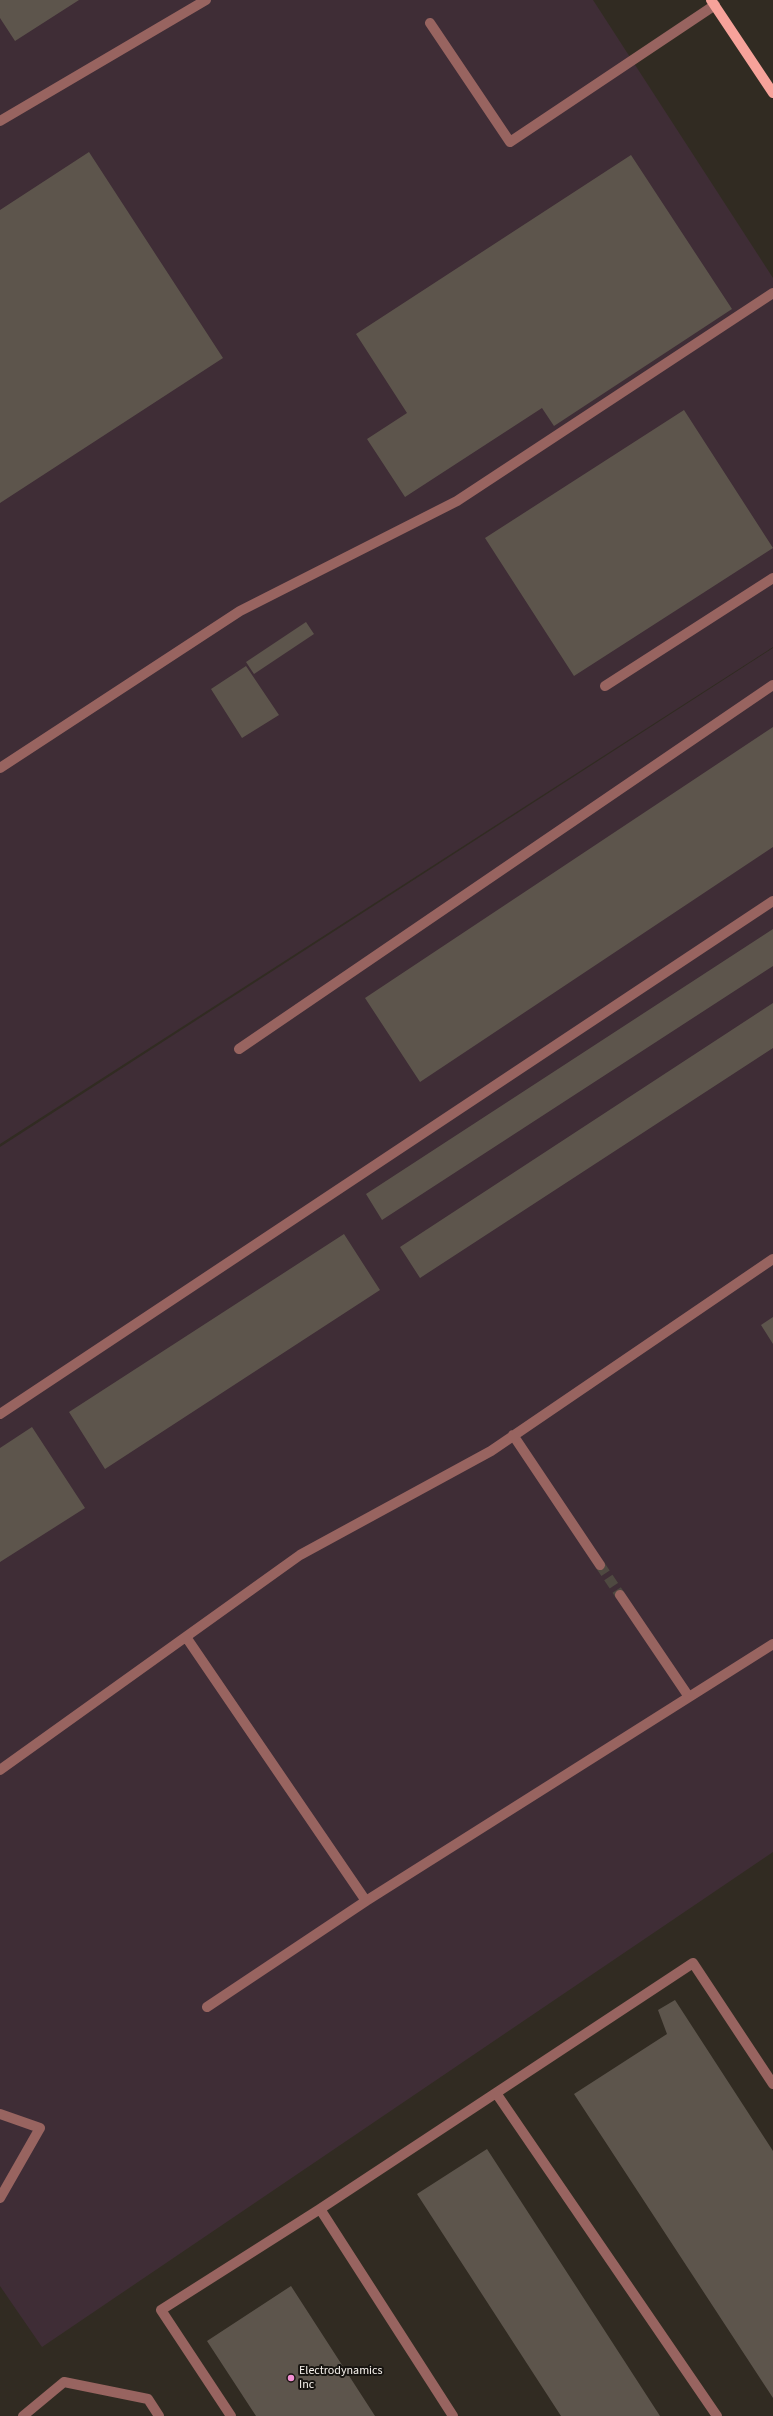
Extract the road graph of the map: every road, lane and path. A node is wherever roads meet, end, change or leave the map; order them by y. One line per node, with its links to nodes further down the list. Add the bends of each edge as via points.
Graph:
1 (206, 0): 5 (lane)
2 (713, 3): 3 (lane, via 510,142); 4 (main road)
3 (430, 23)
4 (773, 93)
5 (0, 121)
6 (773, 294): 10 (lane, via 457,501 240,611)
7 (773, 578): 9 (lane)
8 (773, 685): 12 (lane)
9 (605, 686)
10 (0, 768)
11 (773, 901): 14 (lane)
12 (239, 1049)
13 (773, 1259): 15 (lane)
14 (0, 1414)
15 (513, 1435): 16 (lane); 18 (lane, via 490,1451 300,1555)
16 (600, 1565)
17 (620, 1595): 20 (lane)
18 (186, 1637): 21 (lane); 22 (lane)
19 (773, 1644): 20 (lane)
20 (689, 1697): 22 (lane)
21 (0, 1770)
22 (366, 1901): 23 (lane)
23 (207, 2007)
24 (773, 2084): 25 (lane, via 693,1964)
25 (496, 2093): 28 (lane); 33 (lane)
26 (0, 2114): 27 (lane, via 40,2128)
27 (0, 2198)
28 (320, 2209): 31 (lane, via 161,2310); 32 (lane)
29 (22, 2416): 30 (lane, via 64,2382 148,2399)
30 (159, 2416)
31 (231, 2416)
32 (454, 2416)
33 (717, 2416)

